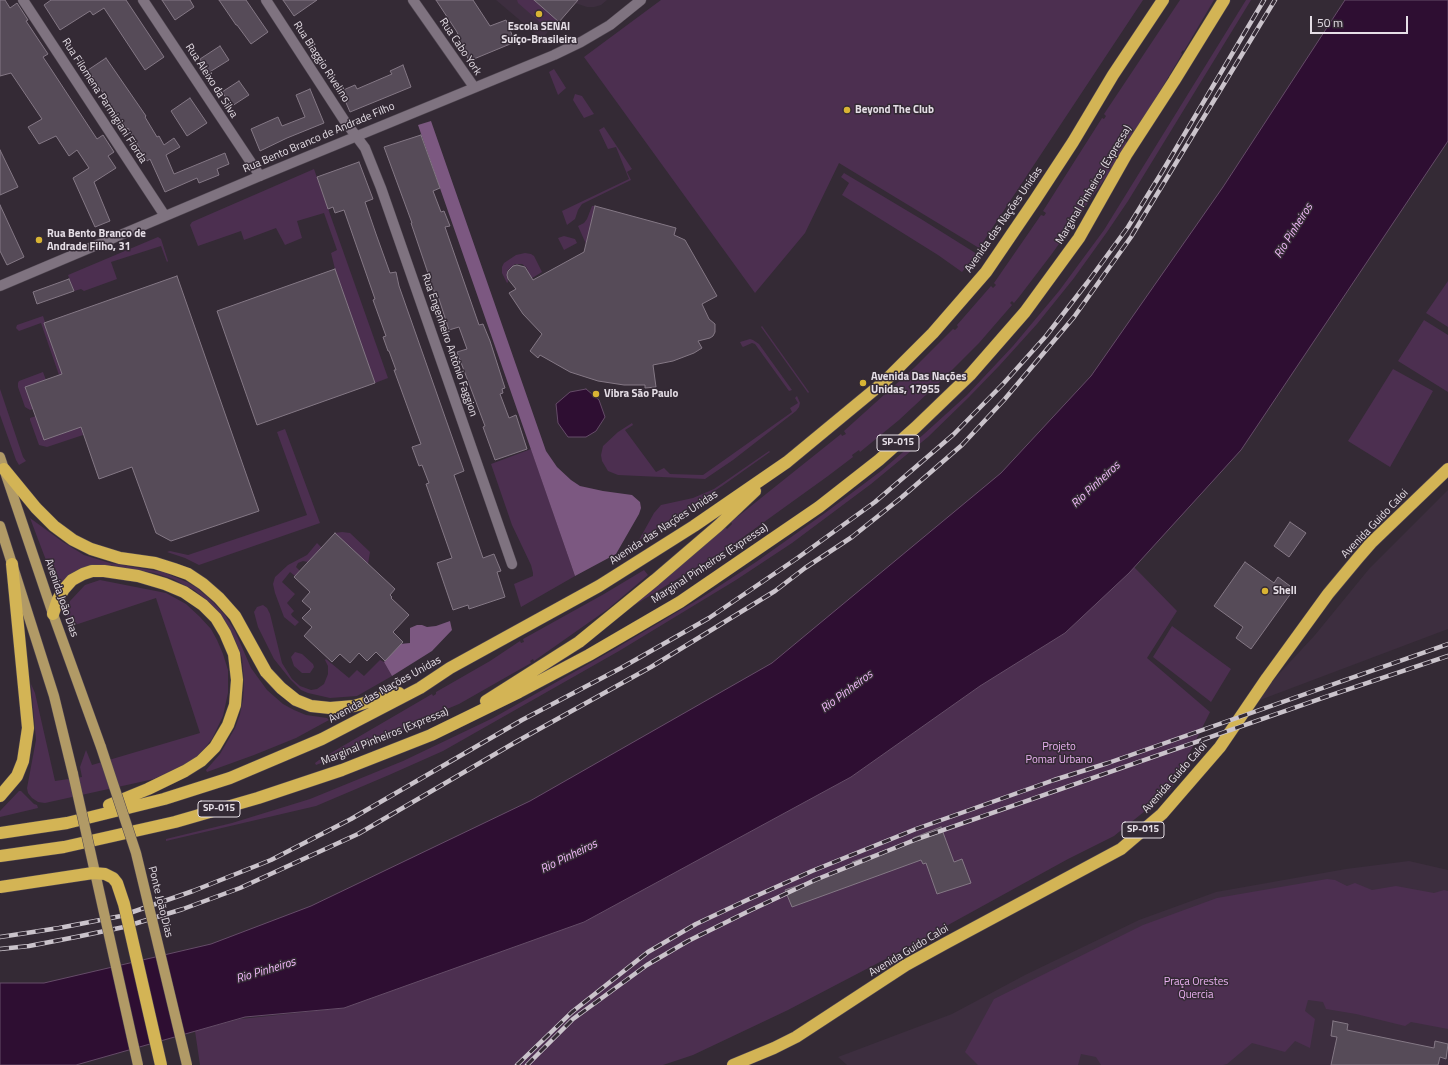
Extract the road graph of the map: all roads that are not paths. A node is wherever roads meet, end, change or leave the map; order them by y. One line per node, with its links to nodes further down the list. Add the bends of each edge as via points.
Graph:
1 (24, 0): 11 (street, Rua Filomena Parmigiani Fiorda)
2 (143, 0): 10 (street, Rua Aleixo da Silva)
3 (266, 0): 9 (street, Rua Biaggio Rivelino)
4 (414, 0): 8 (street, Rua Cabo York)
5 (641, 0): 8 (street, Rua Bento Branco de Andrade Filho, via 610,25 580,42)
6 (1163, 0): 14 (highway, Avenida das Nações Unidas, via 1060,162 986,272 933,333 885,381)
7 (1224, 0): 22 (highway, Marginal Pinheiros (Expressa) / SP-015, via 1126,155 1079,238 1025,312 970,375 916,427 819,507 680,602 589,655)
8 (474, 87): 9 (street, Rua Bento Branco de Andrade Filho)
9 (357, 136): 10 (street, Rua Bento Branco de Andrade Filho); 19 (street, Rua Engenheiro Antônio Faggion, via 365,148 381,188)
10 (260, 176): 11 (street, Rua Bento Branco de Andrade Filho)
11 (165, 216): 12 (street, Rua Bento Branco de Andrade Filho)
12 (0, 286)
13 (0, 457): 15 (main road, Avenida João Dias)
14 (786, 462): 21 (highway, Avenida das Nações Unidas, via 636,564 450,668); 22 (highway, via 718,526 578,642)
15 (4, 469): 20 (main road, Avenida João Dias); 21 (highway, via 36,508 73,540 120,558 156,563 174,569 203,584 235,616 266,672 280,688 296,700 312,706 330,708 354,706)
16 (1448, 469): 32 (highway, Avenida Guido Caloi / SP-015, via 1371,543 1333,588 1220,747 1162,814 1139,834 1121,848 906,965 796,1037)
17 (0, 526): 18 (main road)
18 (12, 564): 24 (highway, via 28,728 23,761 17,776); 29 (main road, bridge, via 54,696)
19 (512, 564)
20 (53, 614): 23 (main road, Avenida João Dias); 25 (highway, via 58,599 72,580 92,571 138,576 165,584 184,592 216,618 234,654 237,680 235,705 228,726 215,747 201,761 148,789)
21 (420, 688): 25 (highway, Avenida das Nações Unidas, via 322,739 230,778 164,799)
22 (431, 735): 27 (highway, Marginal Pinheiros (Expressa) / SP-015, via 342,770 182,820 64,847)
23 (101, 747): 31 (main road, Ponte João Dias, bridge, via 136,853)
24 (0, 796)
25 (67, 823): 26 (highway, Avenida das Nações Unidas)
26 (0, 833)
27 (0, 856)
28 (0, 887): 30 (highway, bridge, via 93,873 105,874 117,882)
29 (138, 1065)
30 (161, 1065)
31 (187, 1065)
32 (733, 1065)

